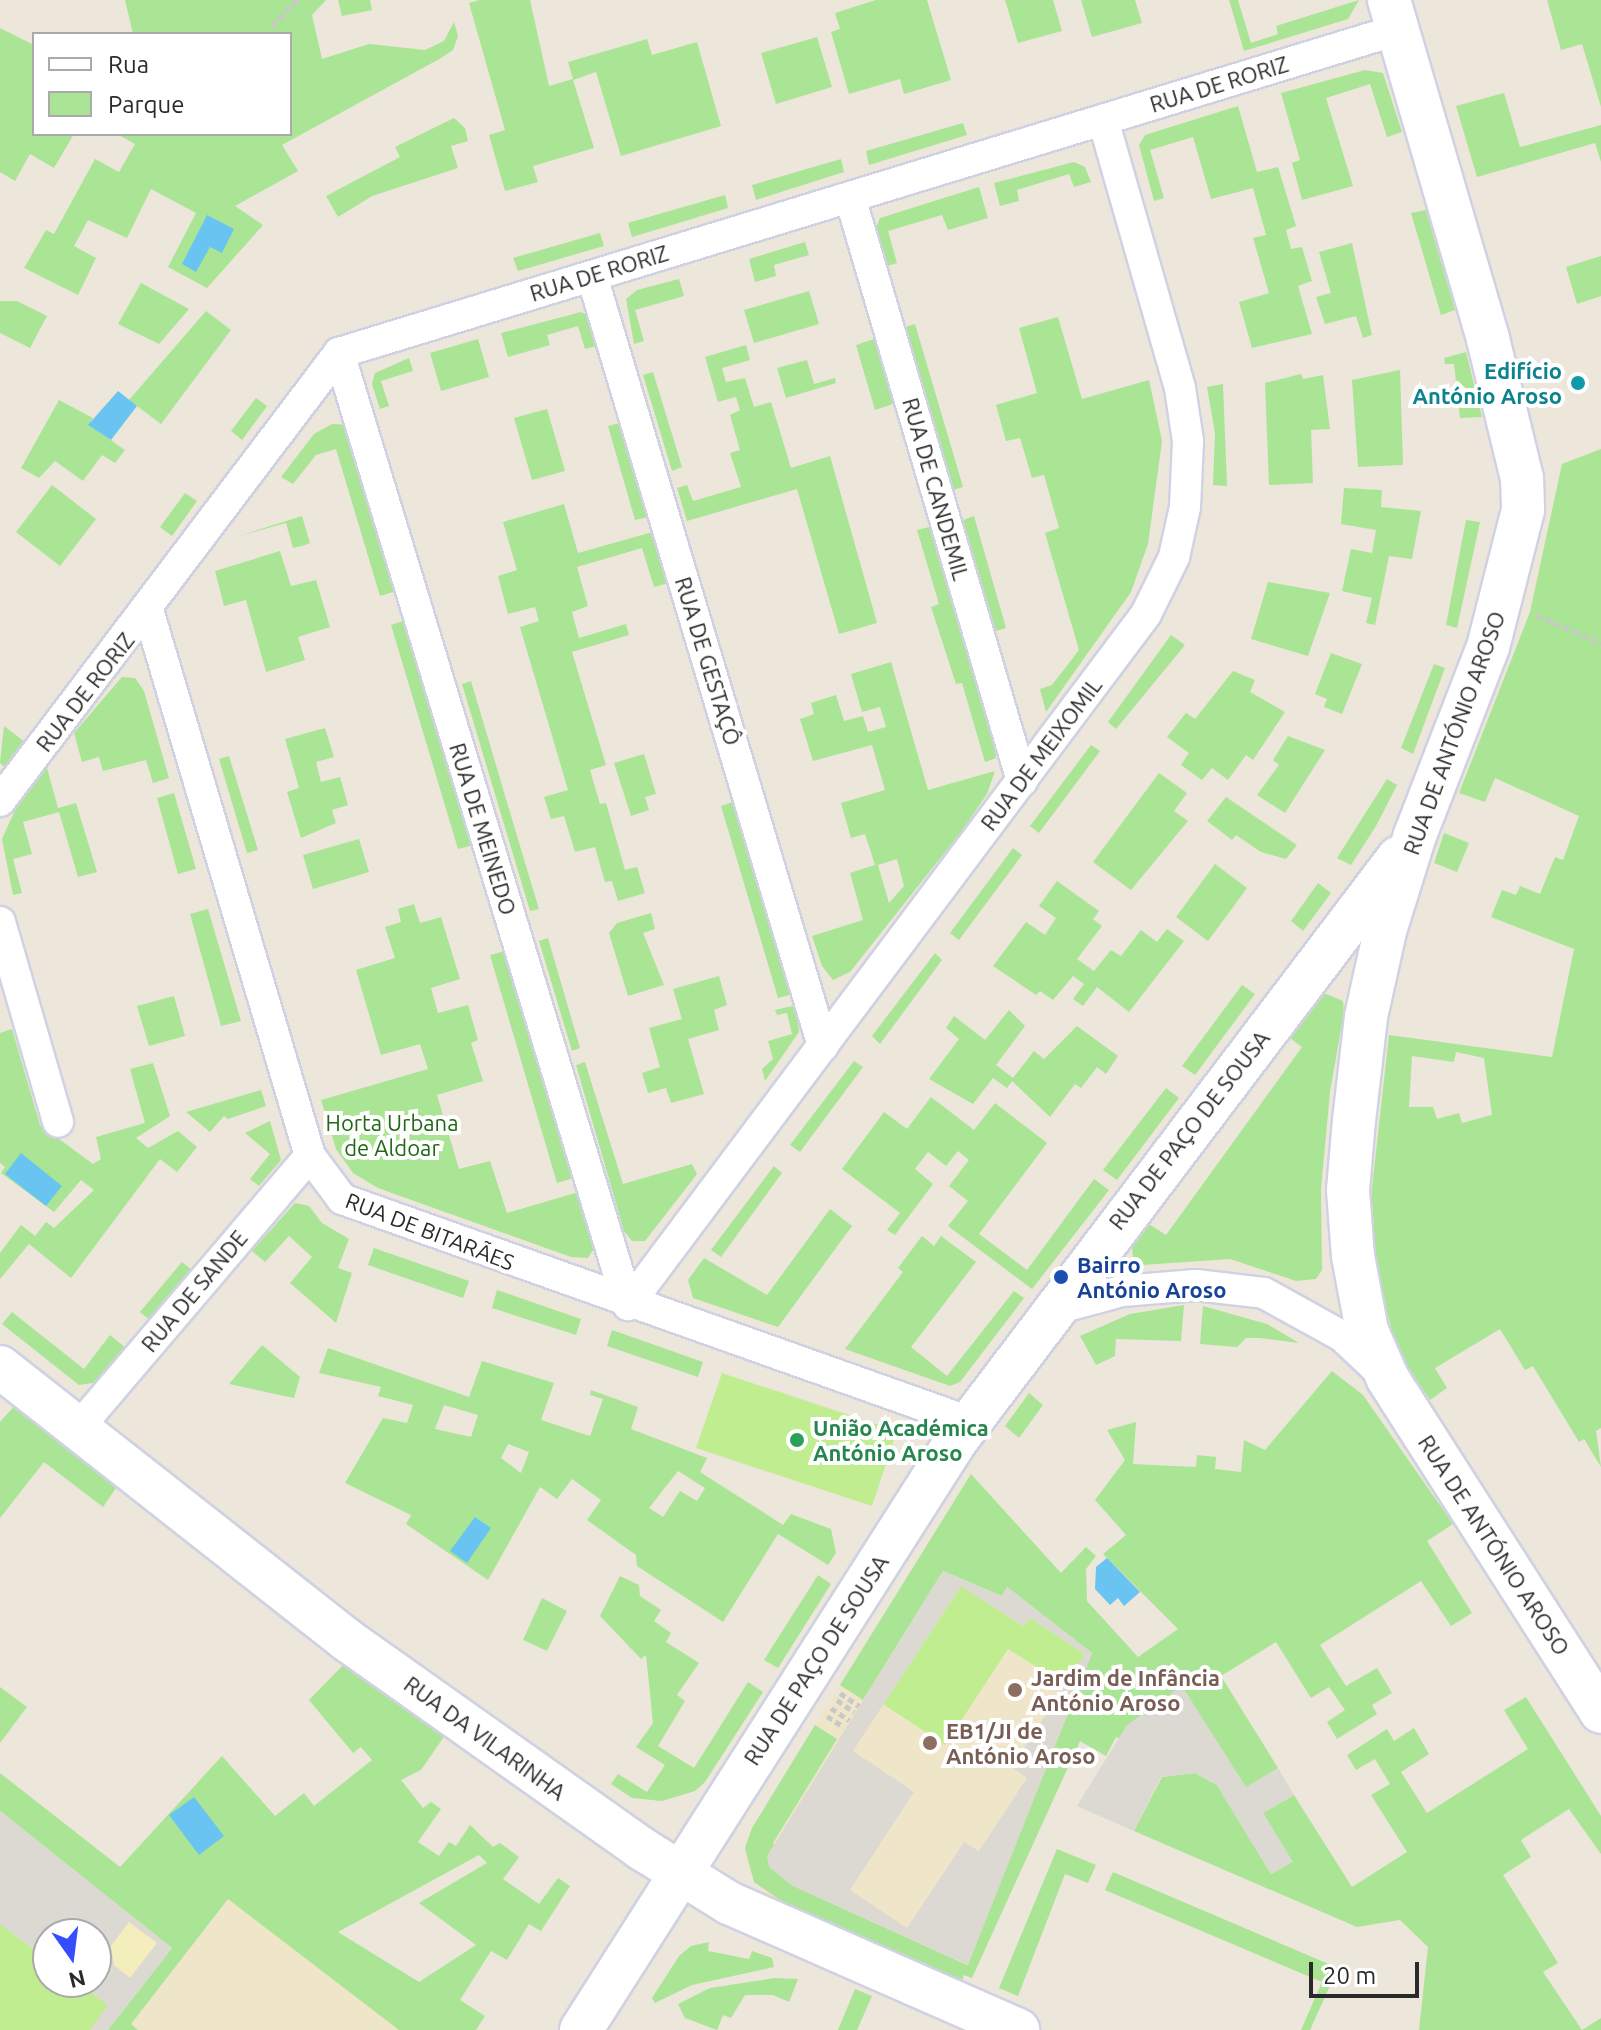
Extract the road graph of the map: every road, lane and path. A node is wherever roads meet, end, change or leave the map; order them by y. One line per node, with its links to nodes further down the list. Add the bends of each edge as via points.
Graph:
1 (297, 0): 3 (path)
2 (1393, 15): 4 (street, RUA DE RORIZ); 8 (street, RUA DE ANTÓNIO AROSO, via 1488,339 1522,478 1523,510)
3 (272, 26)
4 (1103, 120): 5 (street, RUA DE RORIZ); 11 (street, RUA DE MEIXOMIL, via 1180,388 1188,441 1185,507 1174,557 1154,603)
5 (850, 197): 6 (street, RUA DE RORIZ); 11 (street, RUA DE CANDEMIL)
6 (592, 276): 7 (street, RUA DE RORIZ); 15 (street, RUA DE GESTAÇÔ)
7 (339, 353): 9 (street, RUA DE RORIZ); 18 (street, RUA DE MEINEDO)
8 (1502, 600): 10 (path); 13 (street, RUA DE ANTÓNIO AROSO)
9 (148, 610): 12 (street, RUA DE RORIZ); 17 (street, RUA DE BITARÃES)
10 (1601, 643)
11 (1022, 781): 15 (street, RUA DE MEIXOMIL)
12 (0, 801)
13 (1415, 835): 19 (street, RUA DE PAÇO DE SOUSA); 21 (street, RUA DE ANTÓNIO AROSO, via 1385,931 1366,1017 1348,1190 1367,1331)
14 (0, 922): 16 (street)
15 (823, 1046): 18 (street, RUA DE MEIXOMIL)
16 (58, 1122)
17 (310, 1156): 18 (street, RUA DE BITARÃES, via 342,1199); 23 (street, RUA DE SANDE)
18 (628, 1305): 22 (street, RUA DE BITARÃES)
19 (1052, 1310): 21 (street, RUA DE ANTÓNIO AROSO, via 1122,1291 1196,1285 1264,1293 1342,1336); 22 (street, RUA DE PAÇO DE SOUSA)
20 (0, 1367): 23 (street, RUA DA VILARINHA)
21 (1388, 1379): 29 (street, RUA DE ANTÓNIO AROSO)
22 (970, 1422): 33 (street, RUA DE PAÇO DE SOUSA)
23 (79, 1427): 33 (street, RUA DA VILARINHA, via 347,1640)
24 (836, 1691): 27 (path)
25 (832, 1697): 28 (path)
26 (827, 1706): 31 (path)
27 (859, 1706)
28 (854, 1712)
29 (1601, 1712)
30 (823, 1713): 32 (path)
31 (849, 1720)
32 (844, 1727)
33 (680, 1872): 34 (street, RUA DE PAÇO DE SOUSA); 35 (street, RUA DA VILARINHA, via 746,1911)
34 (581, 2030)
35 (1018, 2030)

